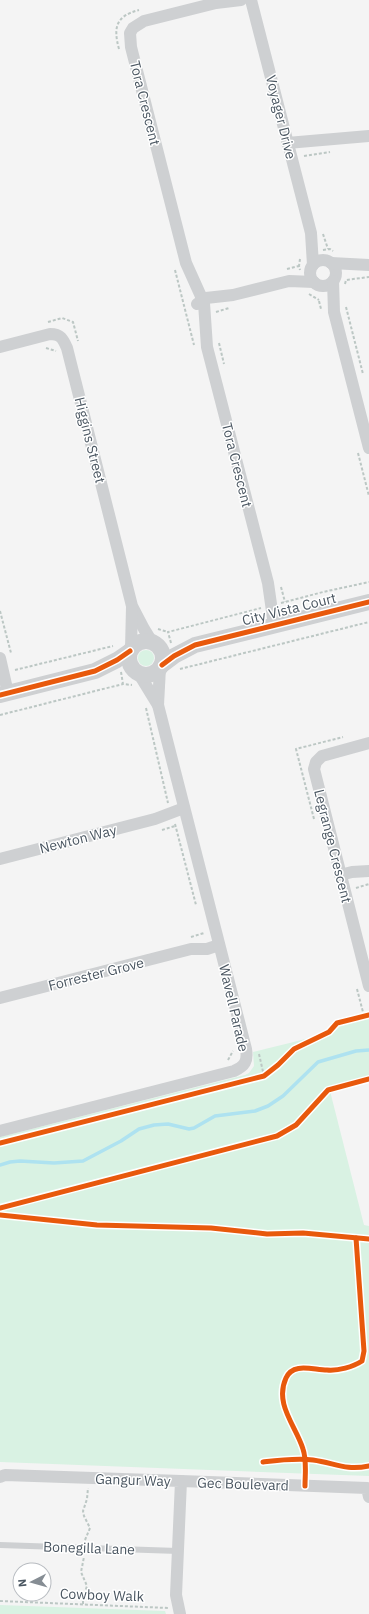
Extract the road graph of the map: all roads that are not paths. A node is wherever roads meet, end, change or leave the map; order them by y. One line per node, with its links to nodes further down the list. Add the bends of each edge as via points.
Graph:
1 (241, 0): 3 (street, Tora Crescent)
2 (252, 0): 5 (street, Voyager Drive)
3 (220, 1): 13 (street, Tora Crescent, via 144,21 135,25 130,33 131,47 186,263 186,280)
4 (369, 136): 5 (street, via 300,141)
5 (289, 147): 6 (street, Voyager Drive)
6 (311, 234): 7 (street, Voyager Drive); 8 (street, Voyager Drive)
7 (329, 258): 8 (street, via 319,260); 9 (street); 10 (street, via 335,269)
8 (312, 266): 11 (street); 12 (street, via 310,276)
9 (366, 266): 10 (street)
10 (334, 279): 12 (street, via 327,285); 14 (street)
11 (289, 281): 12 (street); 13 (street, via 233,295 214,304)
12 (316, 284): 14 (street)
13 (201, 303): 19 (street, Tora Crescent, via 199,330 207,347 268,583 277,604)
14 (334, 312): 16 (street)
15 (0, 346): 18 (street, Higgins Street, via 44,335 54,334 62,338 67,348)
16 (369, 448)
17 (369, 602): 19 (street, City Vista Court)
18 (132, 606): 20 (street, Higgins Street); 22 (street, Higgins Street)
19 (278, 624): 21 (street, City Vista Court)
20 (154, 642): 21 (street); 22 (street, via 143,641); 24 (street, via 162,651)
21 (196, 645): 24 (street, via 174,656)
22 (126, 648): 25 (street); 26 (street, via 129,662)
23 (6, 657): 27 (street, via 9,672)
24 (161, 667): 26 (street, via 150,675); 28 (street, Wavell Parade)
25 (95, 671): 26 (street); 27 (street)
26 (138, 673): 28 (street, Wavell Parade)
27 (4, 694)
28 (158, 705): 30 (street, Wavell Parade)
29 (369, 743): 33 (street, Legrange Crescent, via 327,754 319,758 315,765 316,779)
30 (185, 811): 31 (street, Newton Way, via 173,818 155,819); 34 (street, Wavell Parade)
31 (0, 858)
32 (369, 872): 33 (street, via 352,872)
33 (348, 881): 35 (street, Legrange Crescent)
34 (218, 942): 36 (street, Forrester Grove, via 207,949 191,949); 37 (street, Wavell Parade, via 246,1049 244,1066 226,1073)
35 (369, 985)
36 (0, 998)
37 (0, 1131)
38 (0, 1477): 39 (street, Gangur Way, via 5,1475)
39 (181, 1482): 40 (street, Gec Boulevard); 42 (street, Gangur Way)
40 (368, 1491)
41 (0, 1545): 42 (lane, Bonegilla Lane)
42 (178, 1551): 43 (street, Gangur Way, via 176,1595)
43 (180, 1611)

